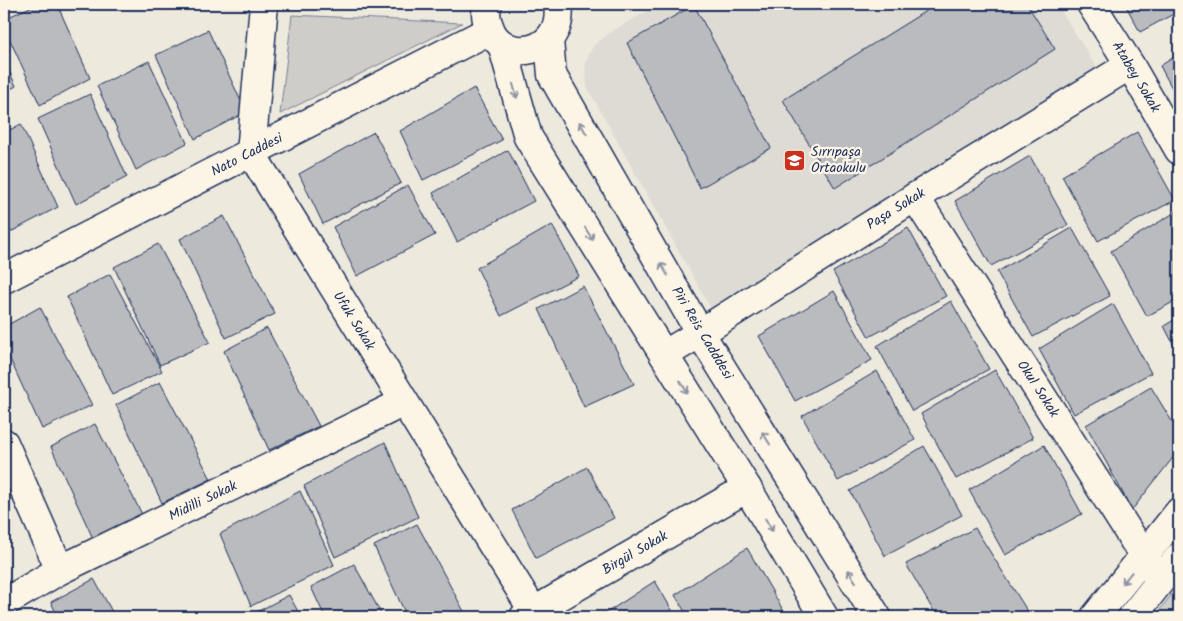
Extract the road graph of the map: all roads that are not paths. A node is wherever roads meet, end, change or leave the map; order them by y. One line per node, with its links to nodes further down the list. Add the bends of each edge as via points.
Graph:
1 (264, 4): 8 (street)
2 (558, 4): 5 (street, via 558,23)
3 (1090, 4): 6 (street, Atabey Sokak)
4 (493, 26): 5 (street, via 514,50 538,47); 8 (street, Nato Caddesi); 12 (street, one-way to 12, via 528,137)
5 (549, 40): 11 (street, Piri Reis Cadddesi, one-way to 5, via 552,75)
6 (1130, 65): 7 (street, Atabey Sokak); 9 (street, Paşa Sokak)
7 (1179, 150)
8 (251, 153): 10 (street, Nato Caddesi); 13 (street, Ufuk Sokak)
9 (915, 197): 11 (street, Paşa Sokak); 17 (street, Okul Sokak)
10 (4, 280)
11 (700, 333): 12 (street, Paşa Sokak); 25 (street, Piri Reis Cadddesi, one-way to 11)
12 (664, 354): 15 (street, one-way to 15)
13 (404, 402): 19 (street, Midilli Sokak); 22 (street, Ufuk Sokak)
14 (4, 443): 19 (street)
15 (747, 488): 22 (street, Birgül Sokak); 24 (street, one-way to 24)
16 (1179, 512): 17 (street)
17 (1144, 556): 20 (street, Okul Sokak); 26 (street, one-way to 26)
18 (1179, 558): 20 (street)
19 (60, 570): 21 (street, Midilli Sokak)
20 (1160, 581): 27 (street)
21 (4, 605): 23 (street)
22 (531, 615)
23 (10, 617)
24 (824, 617)
25 (878, 617)
26 (1095, 617)
27 (1132, 617)

